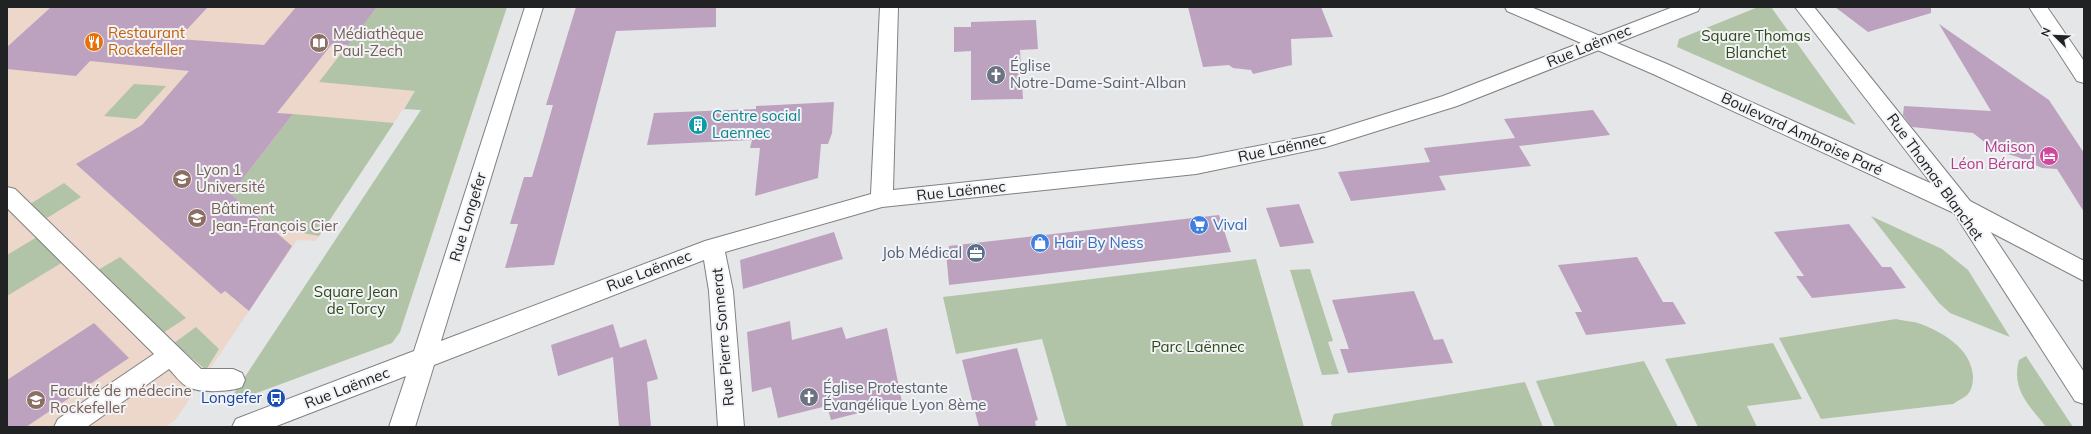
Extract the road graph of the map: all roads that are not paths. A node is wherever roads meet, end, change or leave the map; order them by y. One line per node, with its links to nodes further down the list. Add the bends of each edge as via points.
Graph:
1 (534, 7): 15 (street, Rue Longefer)
2 (889, 7): 10 (street)
3 (1514, 7): 7 (street, Boulevard Ambroise Paré)
4 (1691, 7): 7 (street, Rue Laënnec)
5 (1804, 7): 11 (street, Rue Thomas Blanchet)
6 (2038, 7): 8 (street)
7 (1599, 42): 10 (street, Rue Laënnec, via 1450,101 1326,140 1196,166); 11 (street, Boulevard Ambroise Paré)
8 (2084, 76)
9 (7, 195): 14 (street)
10 (882, 199): 12 (street, Rue Laënnec)
11 (1962, 207): 13 (street, Boulevard Ambroise Paré); 17 (street, Rue Thomas Blanchet)
12 (713, 247): 15 (street, Rue Laënnec); 21 (street, Rue Pierre Sonnerat, via 720,291)
13 (2084, 272)
14 (171, 355): 16 (street, via 195,379); 18 (street)
15 (424, 358): 19 (street, Rue Laënnec); 20 (street, Rue Longefer)
16 (233, 380)
17 (2084, 390)
18 (67, 427)
19 (245, 427)
20 (402, 427)
21 (731, 427)

